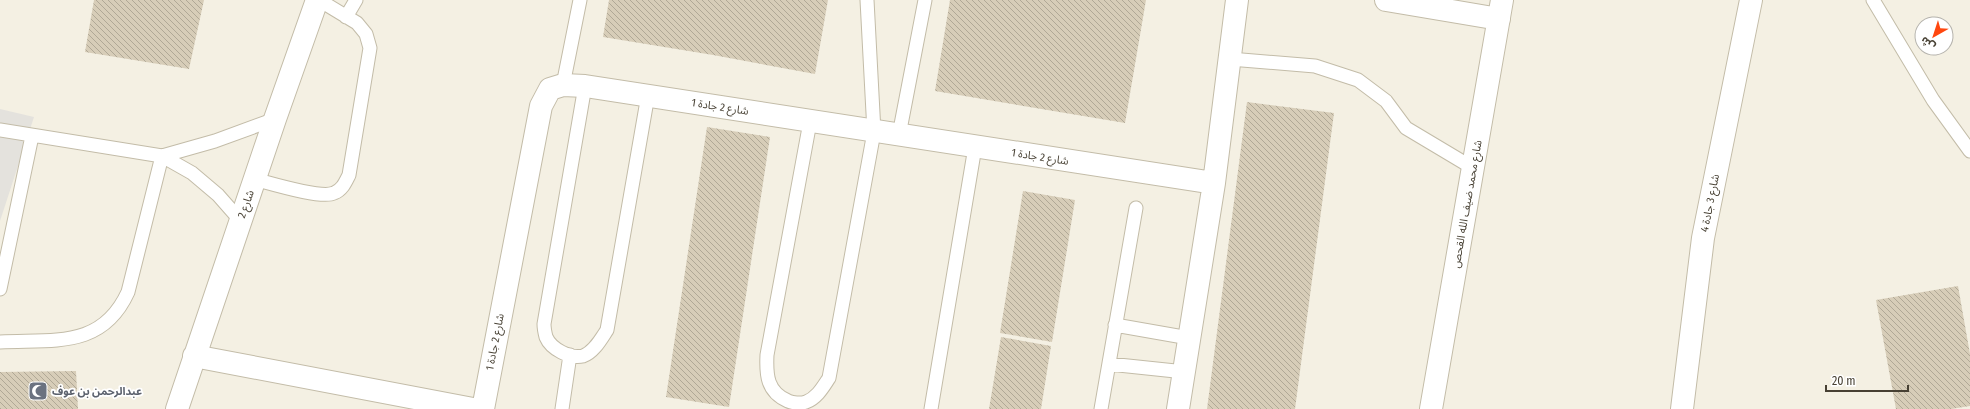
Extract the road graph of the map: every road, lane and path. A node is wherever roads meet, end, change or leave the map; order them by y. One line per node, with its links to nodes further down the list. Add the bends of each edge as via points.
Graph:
1 (318, 0): 11 (lane); 16 (street, شارع 2)
2 (356, 0): 11 (lane)
3 (580, 0): 13 (lane)
4 (867, 0): 19 (lane)
5 (925, 0): 20 (lane)
6 (1237, 0): 12 (street)
7 (1386, 0): 10 (street)
8 (1751, 0): 47 (street, شارع 3 جادة 4, via 1703,238)
9 (1873, 0): 23 (lane, via 1933,100)
10 (1501, 10): 25 (street, شارع محمد ضيف الله القحص)
11 (346, 17): 26 (lane, via 357,23 366,34 370,48 349,175 344,187 333,194 320,195)
12 (1230, 59): 25 (lane, via 1315,66 1358,80 1386,101 1406,128); 27 (street)
13 (564, 85): 14 (street, شارع 2 جادة 1); 41 (street, شارع 2 جادة 1, via 550,89 541,106)
14 (585, 86): 15 (street, شارع 2 جادة 1); 35 (lane, via 544,324 547,338 558,350)
15 (648, 95): 17 (street, شارع 2 جادة 1); 35 (lane, via 607,330 597,345 584,356)
16 (275, 119): 24 (lane, via 215,141); 26 (street, شارع 2)
17 (810, 122): 19 (street, شارع 2 جادة 1); 38 (lane, via 766,361 769,385)
18 (0, 130): 21 (lane)
19 (874, 132): 20 (street, شارع 2 جادة 1); 38 (lane, via 829,378 819,393 806,403)
20 (899, 135): 22 (street, شارع 2 جادة 1)
21 (32, 136): 24 (lane); 30 (lane)
22 (975, 147): 27 (street, شارع 2 جادة 1); 43 (lane)
23 (1970, 151)
24 (162, 156): 29 (lane, via 192,173 218,195); 33 (lane, via 128,292 113,318 87,335)
25 (1473, 168): 46 (street, شارع محمد ضيف الله القحص)
26 (254, 179): 29 (street, شارع 2)
27 (1214, 183): 32 (street)
28 (1136, 208): 31 (lane)
29 (240, 220): 34 (street, شارع 2)
30 (0, 289)
31 (1115, 325): 32 (lane); 36 (lane)
32 (1189, 338): 37 (street)
33 (0, 342)
34 (194, 356): 39 (street, شارع 2); 40 (street)
35 (570, 356): 42 (lane)
36 (1108, 364): 37 (lane); 44 (lane)
37 (1185, 372): 45 (street)
38 (791, 406)
39 (177, 409)
40 (472, 409)
41 (482, 409)
42 (562, 409)
43 (931, 409)
44 (1101, 409)
45 (1178, 409)
46 (1431, 409)
47 (1682, 409)

